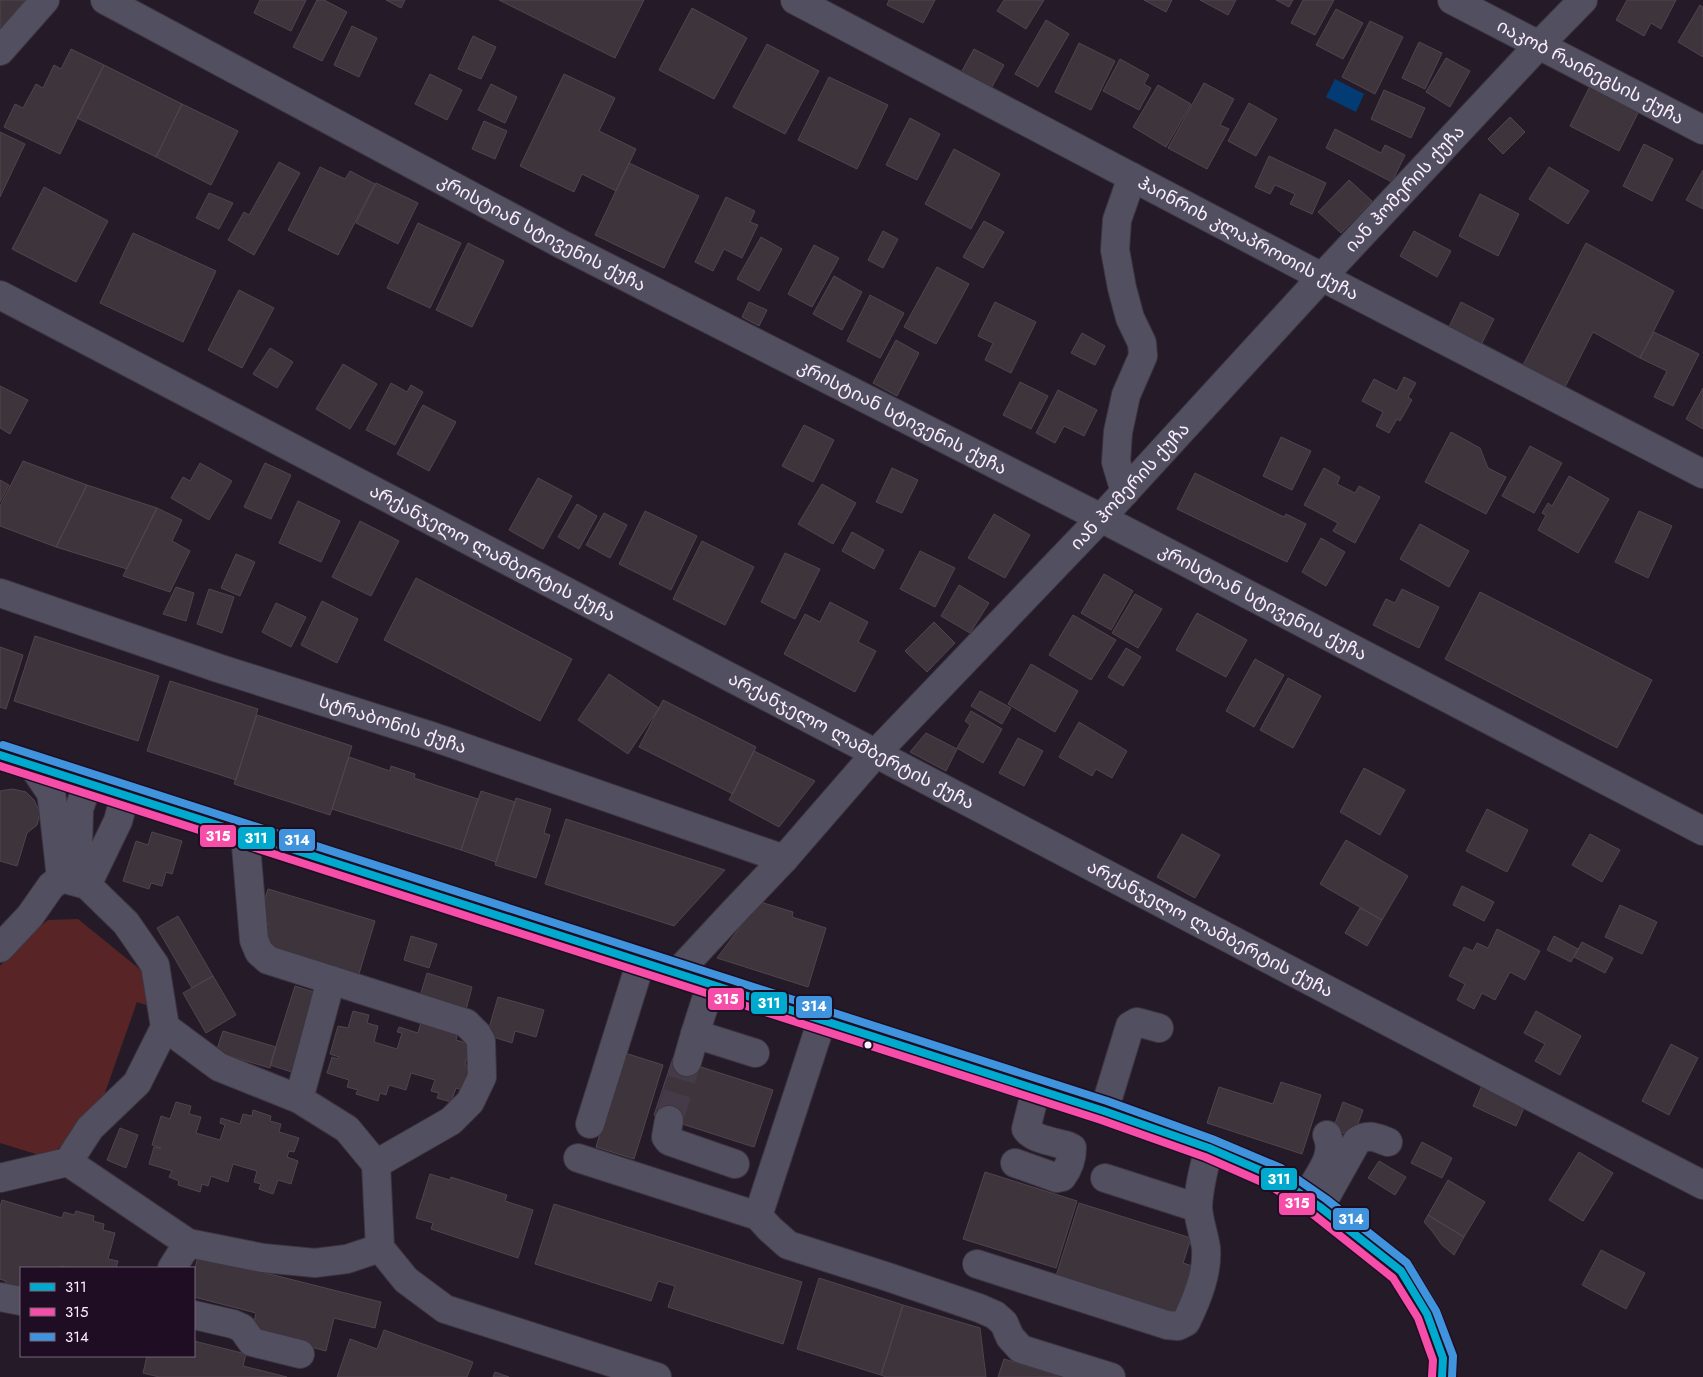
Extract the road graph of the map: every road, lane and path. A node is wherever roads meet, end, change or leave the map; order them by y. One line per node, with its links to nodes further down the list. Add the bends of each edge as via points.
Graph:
1 (45, 0): 7 (street)
2 (105, 0): 14 (street, კრისტიან სტივენის ქუჩა, via 563,245)
3 (795, 0): 9 (street, ჰაინრიხ კლაპროთის ქუჩა)
4 (1452, 0): 6 (street, იაკობ რაინეგსის ქუჩა)
5 (1583, 0): 6 (street, იან ჰომერის ქუჩა)
6 (1538, 46): 8 (street, იაკობ რაინეგსის ქუჩა); 10 (street, იან ჰომერის ქუჩა)
7 (0, 51)
8 (1703, 130)
9 (1132, 177): 10 (street, ჰაინრიხ კლაპროთის ქუჩა); 13 (street, via 1117,220 1115,250 1122,288 1130,318 1142,343 1143,356 1126,395 1118,432 1116,462)
10 (1322, 277): 12 (street, ჰაინრიხ კლაპროთის ქუჩა); 13 (street, იან ჰომერის ქუჩა)
11 (0, 295): 16 (street, არქანჯელო ლამბერტის ქუჩა)
12 (1703, 474)
13 (1125, 492): 14 (street, იან ჰომერის ქუჩა)
14 (1101, 518): 16 (street, იან ჰომერის ქუჩა); 21 (street, კრისტიან სტივენის ქუჩა)
15 (0, 593): 23 (street, სტრაბონის ქუჩა, via 218,668 428,735)
16 (876, 753): 23 (street, იან ჰომერის ქუჩა); 51 (street, არქანჯელო ლამბერტის ქუჩა)
17 (0, 755): 18 (street)
18 (32, 765): 19 (street); 24 (street, via 51,794)
19 (88, 783): 20 (street); 24 (street, via 79,809)
20 (126, 795): 22 (street); 24 (street, via 118,821)
21 (1703, 831)
22 (245, 834): 26 (street); 28 (street, via 254,940 259,952 268,960)
23 (784, 859): 27 (street, იან ჰომერის ქუჩა)
24 (74, 881): 25 (street, via 52,886); 31 (street, via 126,923 155,965)
25 (0, 948)
26 (641, 961): 27 (street); 40 (street)
27 (678, 973): 29 (street)
28 (331, 980): 37 (street); 47 (street, via 466,1023 481,1041 482,1077 470,1102 451,1121)
29 (711, 984): 30 (street); 33 (street)
30 (822, 1020): 36 (street); 54 (street)
31 (165, 1028): 37 (street, via 219,1067); 45 (street, via 137,1082 90,1128)
32 (1159, 1028): 38 (street, via 1137,1022 1130,1026)
33 (695, 1034): 34 (street); 35 (street)
34 (755, 1053)
35 (687, 1062)
36 (1036, 1089): 38 (street); 46 (street, via 1026,1129 1036,1136 1068,1146 1072,1152 1067,1170 1057,1178)
37 (299, 1099): 47 (street, via 346,1129)
38 (1104, 1111): 43 (street)
39 (669, 1120): 48 (street, via 666,1137 669,1141)
40 (590, 1124)
41 (1328, 1135): 52 (street, via 1328,1158)
42 (1388, 1142): 52 (street, via 1370,1136 1357,1141)
43 (1209, 1148): 52 (street, via 1276,1177); 53 (street)
44 (578, 1158): 54 (street)
45 (68, 1162): 49 (street); 55 (street)
46 (1016, 1163)
47 (376, 1164): 56 (street)
48 (735, 1164)
49 (0, 1178)
50 (1105, 1178): 53 (street)
51 (1703, 1185)
52 (1314, 1202): 65 (street, via 1401,1271 1427,1314 1443,1358)
53 (1198, 1208): 57 (street, via 1206,1250 1205,1269 1186,1322 1178,1326)
54 (758, 1216): 64 (street, via 788,1245 980,1308 1004,1323 1021,1349)
55 (188, 1243): 56 (street, via 263,1258 315,1262 348,1259); 58 (street)
56 (380, 1248): 63 (street, via 406,1280 445,1309)
57 (977, 1264)
58 (173, 1267)
59 (0, 1297): 60 (street)
60 (20, 1301)
61 (195, 1315): 62 (street, via 242,1328 252,1342)
62 (300, 1354)
63 (657, 1377)
64 (1111, 1377)
65 (1442, 1377)

